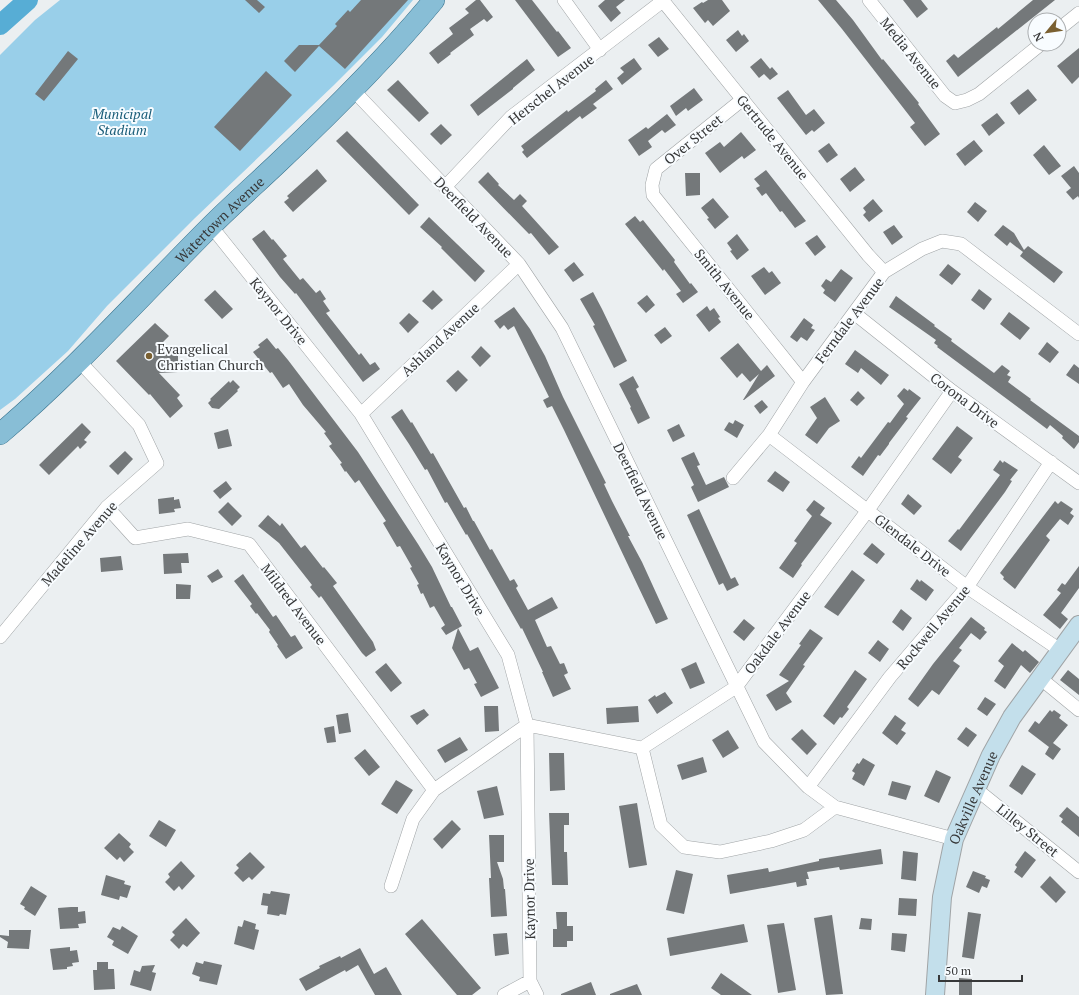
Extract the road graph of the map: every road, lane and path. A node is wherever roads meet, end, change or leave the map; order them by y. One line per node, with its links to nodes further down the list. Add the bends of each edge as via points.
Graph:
1 (434, 0): 9 (main road, Watertown Avenue)
2 (564, 0): 7 (street)
3 (869, 0): 8 (street, Media Avenue, via 945,96 955,103 979,94)
4 (664, 1): 7 (street, Herschel Avenue); 10 (street, Gertrude Avenue)
5 (1079, 13): 6 (street)
6 (1067, 23)
7 (600, 50): 12 (street, Herschel Avenue, via 511,117)
8 (1031, 52)
9 (353, 90): 12 (street, Deerfield Avenue); 13 (main road, Watertown Avenue)
10 (742, 99): 11 (street, Over Street, via 656,169); 15 (street, Gertrude Avenue)
11 (652, 185): 19 (street, Smith Avenue, via 653,195)
12 (445, 187): 14 (street, Deerfield Avenue)
13 (211, 226): 18 (main road, Watertown Avenue); 21 (street, Kaynor Drive)
14 (519, 264): 21 (street, Ashland Avenue); 34 (street, Deerfield Avenue, via 562,328)
15 (884, 272): 16 (street, Ferndale Avenue); 17 (street, Ferndale Avenue, via 922,249 942,241 961,244)
16 (854, 313): 19 (street, Ferndale Avenue); 20 (street, Corona Drive)
17 (1079, 334)
18 (79, 361): 22 (main road, Watertown Avenue); 27 (street, Madeline Avenue, via 139,425 157,463)
19 (803, 382): 23 (street, Ferndale Avenue)
20 (952, 391): 24 (street, Corona Drive); 28 (street, Oakdale Avenue)
21 (361, 414): 36 (street, Kaynor Drive, via 508,655)
22 (0, 434)
23 (769, 435): 25 (street, Ferndale Avenue); 28 (street, Glendale Drive)
24 (1051, 462): 26 (street, Corona Drive); 29 (street, Rockwell Avenue)
25 (733, 478)
26 (1079, 483)
27 (107, 507): 31 (street, Madeline Avenue); 40 (street, Mildred Avenue, via 135,538 188,529 249,544)
28 (868, 510): 29 (street, Glendale Drive); 34 (street, Oakdale Avenue)
29 (968, 586): 32 (street, Glendale Drive); 38 (street, Rockwell Avenue, via 890,677)
30 (1079, 625): 32 (street, Oakville Avenue)
31 (0, 637)
32 (1060, 650): 33 (street, Oakville Avenue)
33 (1040, 678): 35 (street); 39 (street, Oakville Avenue, via 1012,716)
34 (736, 687): 37 (street, Oakdale Avenue); 38 (street, Deerfield Avenue, via 764,742)
35 (1079, 710)
36 (527, 725): 37 (street); 40 (street); 45 (street, Kaynor Drive)
37 (642, 748): 41 (street, via 661,825 684,848 720,852 771,841 804,830)
38 (808, 787): 41 (street, Deerfield Avenue)
39 (976, 789): 42 (street, Oakville Avenue); 43 (street, Lilley Street)
40 (434, 790): 44 (street, via 413,819)
41 (835, 807): 42 (street, Deerfield Avenue)
42 (954, 839): 48 (street, Oakville Avenue, via 942,897)
43 (1079, 872)
44 (391, 886)
45 (530, 981): 46 (street); 47 (street, Kaynor Drive)
46 (504, 995)
47 (537, 995)
48 (935, 995)

